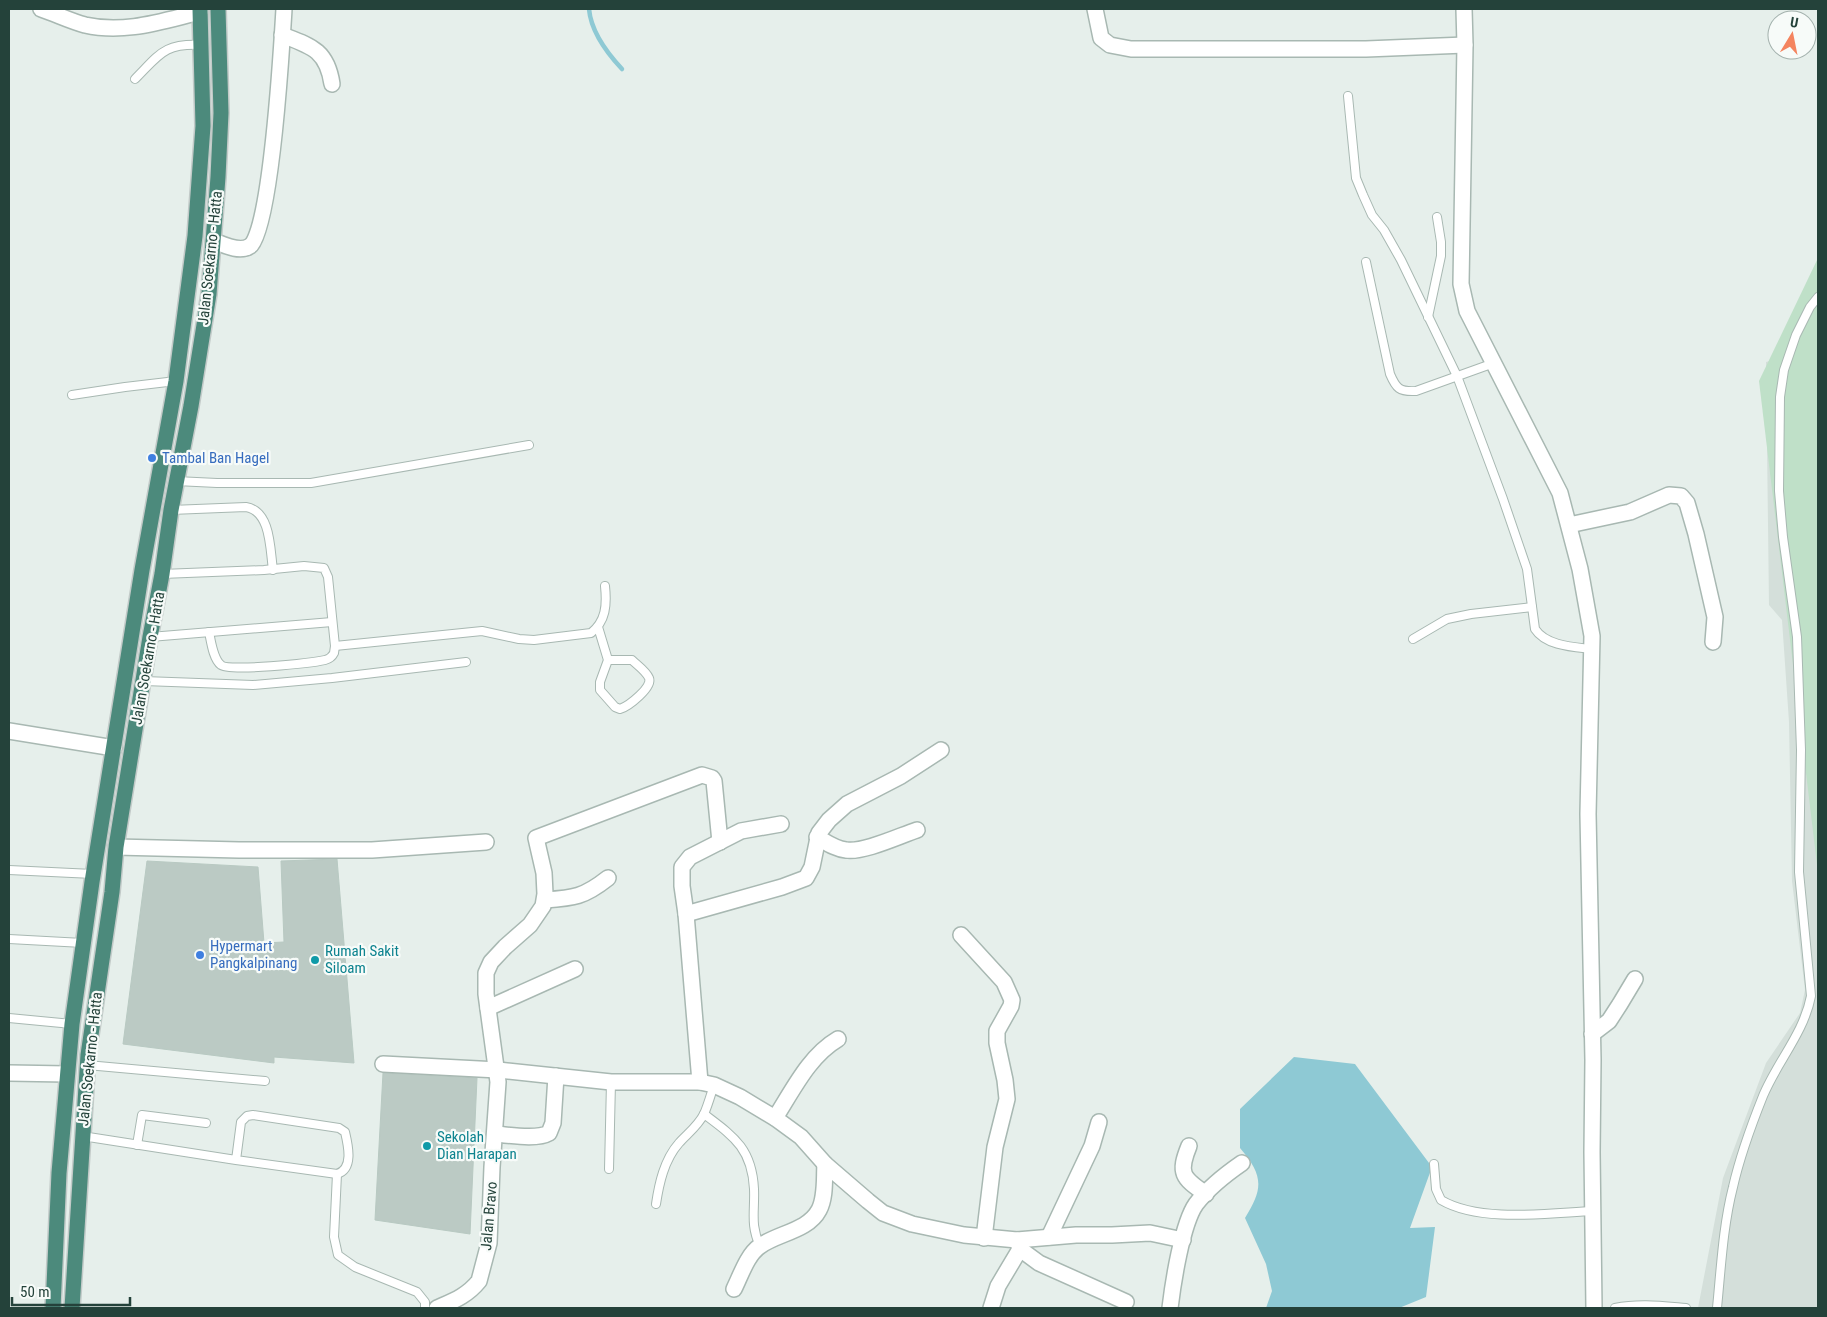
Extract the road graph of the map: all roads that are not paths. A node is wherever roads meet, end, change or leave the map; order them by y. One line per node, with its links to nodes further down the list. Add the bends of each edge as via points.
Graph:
1 (41, 9): 6 (street, via 85,25 122,29)
2 (218, 9): 14 (highway, Jalan Soekarno - Hatta, via 221,113)
3 (284, 9): 7 (street)
4 (1095, 9): 9 (street, via 1101,38 1110,45 1131,50 1366,49)
5 (1464, 9): 9 (street)
6 (200, 10): 8 (highway, Jalan Soekarno - Hatta)
7 (282, 35): 11 (street, via 308,45 323,57); 14 (street, via 271,162 257,236 252,245 244,249)
8 (202, 45): 10 (lane, via 170,47); 20 (highway, Jalan Soekarno - Hatta, via 203,126 195,236)
9 (1465, 45): 18 (street, via 1461,284 1467,312)
10 (135, 79)
11 (332, 84)
12 (1348, 96): 17 (lane, via 1356,178 1372,215 1401,260)
13 (1437, 217): 17 (lane, via 1441,256)
14 (214, 241): 23 (highway, Jalan Soekarno - Hatta, via 209,294)
15 (1366, 262): 19 (lane, via 1390,374 1396,387 1416,391)
16 (1818, 296): 108 (lane, via 1796,335 1784,370 1780,397 1779,491 1799,667 1799,872 1811,996 1795,1038 1764,1093 1749,1131 1732,1188)
17 (1428, 317): 19 (lane)
18 (1494, 363): 19 (lane); 25 (street, via 1560,493)
19 (1456, 376): 30 (lane, via 1527,568)
20 (176, 381): 21 (lane); 26 (highway, Jalan Soekarno - Hatta)
21 (72, 395)
22 (528, 445): 23 (lane, via 311,483)
23 (176, 481): 24 (highway, Jalan Soekarno - Hatta)
24 (171, 510): 27 (lane, via 246,506 255,509 266,527); 28 (highway, Jalan Soekarno - Hatta)
25 (1569, 525): 36 (street, via 1630,512 1669,495 1682,496 1696,534 1715,618); 38 (street, via 1592,636)
26 (142, 570): 28 (highway); 43 (highway, Jalan Soekarno - Hatta)
27 (273, 570): 28 (lane); 31 (lane, via 304,566 324,568 328,577)
28 (162, 574): 34 (highway, Jalan Soekarno - Hatta)
29 (604, 586): 32 (lane, via 606,612)
30 (1532, 606): 35 (lane, via 1447,619); 38 (lane, via 1535,629 1542,636 1561,645)
31 (332, 622): 33 (lane); 37 (lane)
32 (598, 627): 37 (lane, via 591,633 534,640 482,631); 39 (lane)
33 (210, 632): 34 (lane); 37 (lane, via 218,661 228,668 326,660 333,656)
34 (150, 637): 41 (highway, Jalan Soekarno - Hatta)
35 (1413, 639)
36 (1713, 642)
37 (335, 646)
38 (1591, 649): 64 (street, via 1588,814)
39 (608, 660): 39 (lane, via 600,690 620,709 648,687 650,681 632,660)
40 (466, 662): 41 (lane, via 253,685)
41 (144, 681): 50 (highway, Jalan Soekarno - Hatta)
42 (9, 731): 43 (street)
43 (114, 748): 52 (highway, Jalan Soekarno - Hatta)
44 (941, 750): 47 (street, via 848,804 829,820)
45 (781, 824): 49 (street, via 742,831)
46 (917, 830): 47 (street, via 853,850 832,846)
47 (817, 836): 55 (street, via 812,867 806,878)
48 (486, 842): 50 (street, via 372,850)
49 (720, 842): 54 (street, via 713,779 705,775 695,777 536,838 544,873); 55 (street, via 683,864 681,878)
50 (116, 846): 67 (highway, Jalan Soekarno - Hatta)
51 (9, 870): 52 (lane)
52 (93, 874): 58 (highway, Jalan Soekarno - Hatta)
53 (608, 878): 54 (street, via 581,896)
54 (545, 900): 61 (street, Jalan Bravo, via 535,919 487,969)
55 (686, 914): 74 (street)
56 (961, 935): 93 (street, via 1004,982 1012,1000 997,1031 1008,1099 995,1147)
57 (9, 939): 58 (lane)
58 (82, 943): 63 (highway, Jalan Soekarno - Hatta)
59 (575, 969): 61 (street)
60 (1635, 979): 64 (street, via 1608,1021)
61 (488, 1008): 68 (street, Jalan Bravo)
62 (9, 1018): 63 (lane)
63 (72, 1024): 70 (highway, Jalan Soekarno - Hatta)
64 (1592, 1034): 91 (street)
65 (838, 1039): 76 (street, via 812,1061)
66 (383, 1064): 68 (street)
67 (87, 1065): 72 (lane); 80 (highway, Jalan Soekarno - Hatta)
68 (498, 1070): 71 (street); 79 (street, Jalan Bravo)
69 (9, 1073): 70 (street)
70 (67, 1074): 99 (highway, Jalan Soekarno - Hatta)
71 (556, 1076): 73 (street); 79 (street, via 553,1123 549,1133 544,1136)
72 (265, 1081)
73 (611, 1082): 74 (street); 87 (lane)
74 (707, 1083): 75 (lane); 76 (street)
75 (704, 1114): 90 (lane, via 673,1151 663,1173); 96 (lane, via 733,1136 745,1153 754,1188 754,1230)
76 (776, 1118): 85 (street, via 800,1137)
77 (1099, 1122): 92 (street, via 1092,1146)
78 (206, 1123): 81 (lane, via 142,1115)
79 (495, 1134): 102 (street, Jalan Bravo, via 490,1243 478,1281 462,1297)
80 (82, 1136): 81 (lane); 100 (highway, Jalan Soekarno - Hatta)
81 (137, 1144): 83 (lane)
82 (1189, 1146): 89 (street, via 1182,1166 1183,1176)
83 (236, 1160): 88 (lane); 88 (lane, via 242,1122 247,1116 261,1115 345,1132 348,1142 346,1167)
84 (1242, 1163): 89 (street, via 1223,1176)
85 (825, 1164): 93 (street, via 883,1213 938,1231); 96 (street, via 819,1210 802,1225)
86 (1434, 1164): 91 (lane, via 1434,1179 1441,1200 1470,1211 1490,1215)
87 (609, 1169)
88 (337, 1174): 101 (lane, via 334,1237 338,1255 355,1267 417,1292 425,1302)
89 (1206, 1194): 94 (street, via 1195,1205)
90 (656, 1204)
91 (1593, 1211): 105 (street)
92 (1049, 1237): 94 (street, via 1150,1233); 95 (street)
93 (984, 1238): 95 (street)
94 (1183, 1240): 104 (street)
95 (1018, 1244): 98 (street, via 1039,1263); 103 (street)
96 (760, 1246): 97 (street, via 744,1266)
97 (734, 1289)
98 (1126, 1302)
99 (53, 1308)
100 (72, 1308)
101 (425, 1308)
102 (437, 1308)
103 (991, 1308)
104 (1170, 1308)
105 (1594, 1308)
106 (1615, 1308): 107 (lane, via 1630,1305)
107 (1686, 1308)
108 (1717, 1308)

